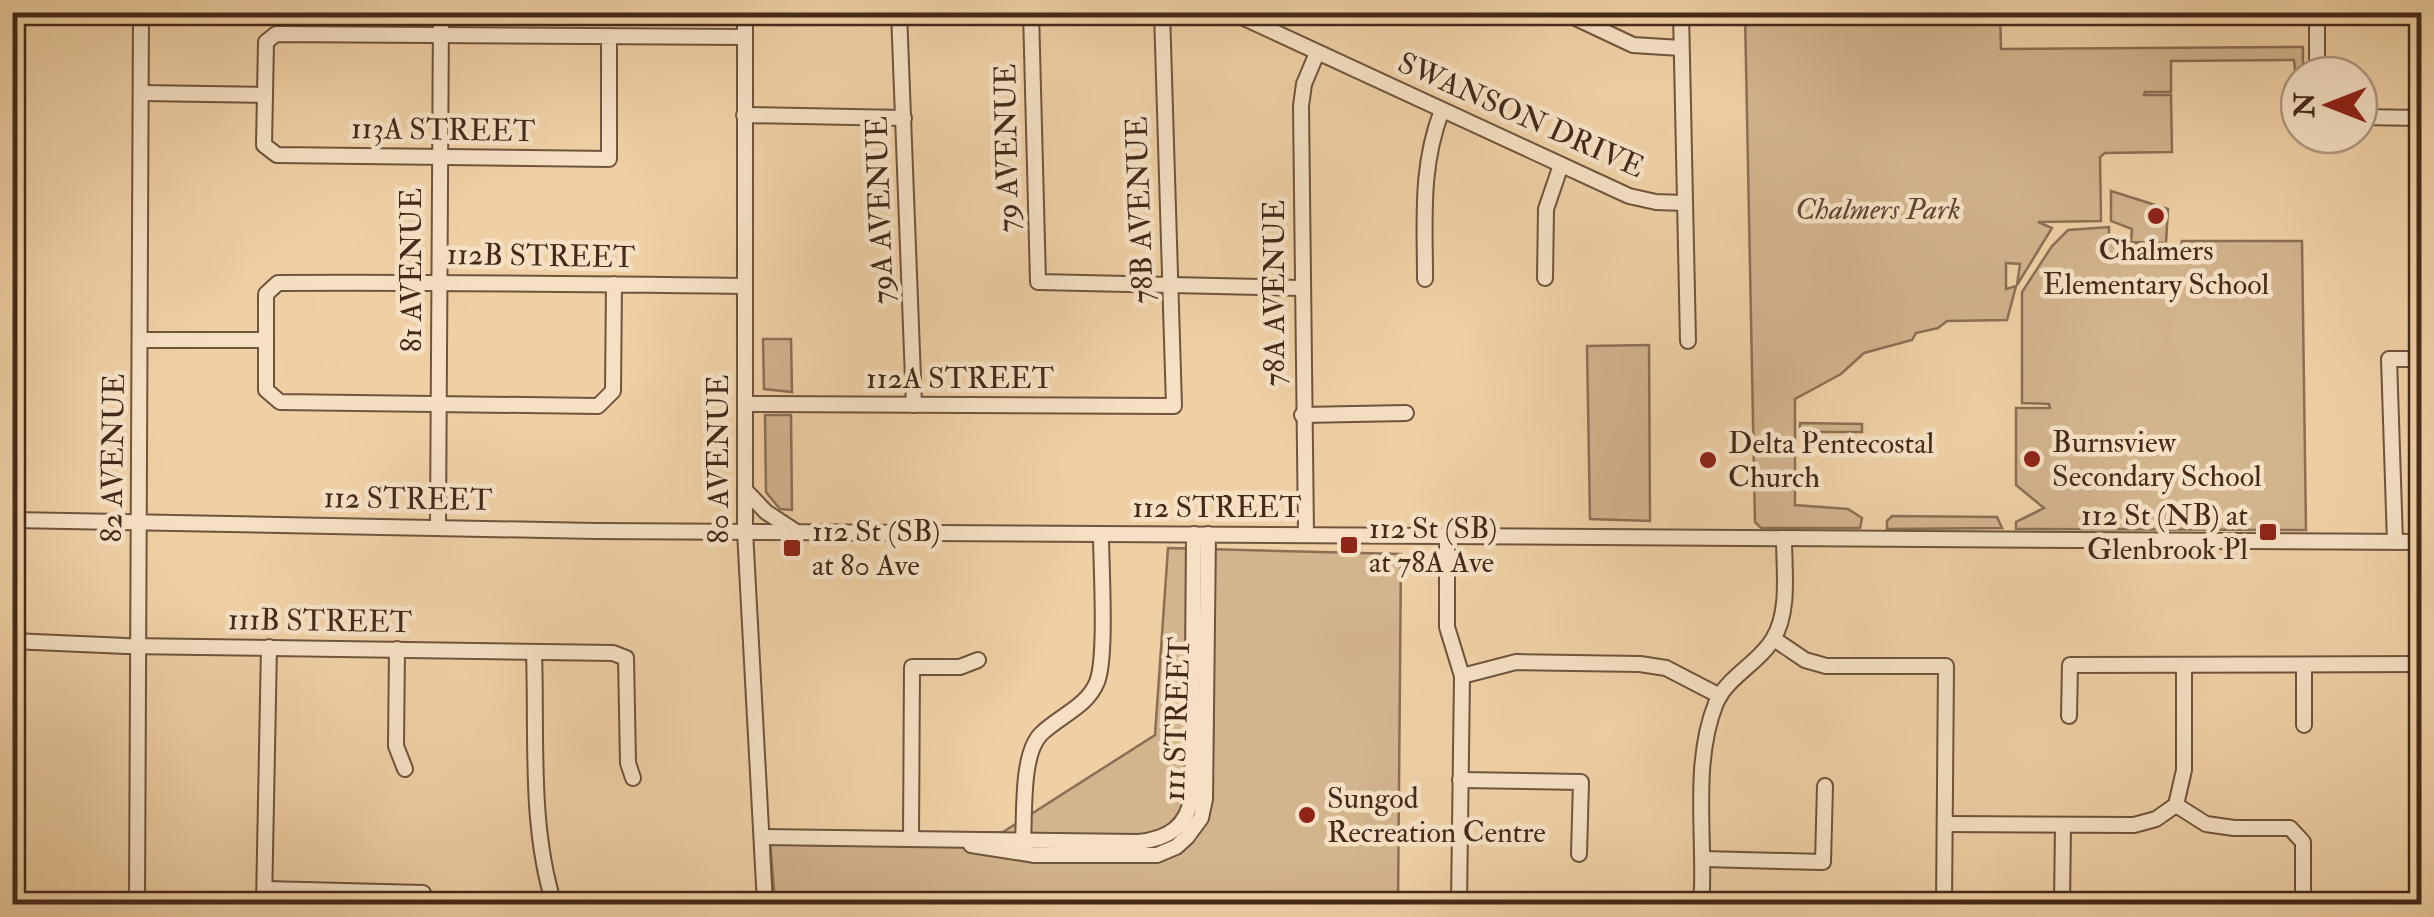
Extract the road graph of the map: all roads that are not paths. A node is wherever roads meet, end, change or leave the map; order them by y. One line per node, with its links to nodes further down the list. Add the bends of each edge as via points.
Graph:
1 (141, 12): 17 (street, 82 AVENUE)
2 (440, 12): 11 (street, 81 AVENUE)
3 (746, 12): 13 (street, 80 AVENUE)
4 (899, 12): 22 (street, 79A AVENUE)
5 (1032, 12): 31 (street, 79 AVENUE, via 1038,282)
6 (1162, 12): 31 (street, 78B AVENUE)
7 (1230, 12): 15 (street, SWANSON DRIVE)
8 (1563, 12): 14 (street, via 1633,45)
9 (1681, 12): 14 (street)
10 (2317, 12): 16 (street)
11 (440, 35): 12 (street); 18 (street, via 276,34 266,42); 24 (street, 81 AVENUE)
12 (609, 36): 13 (street); 24 (street, 113A STREET, via 609,159)
13 (746, 37): 20 (street, 80 AVENUE)
14 (1680, 48): 26 (street)
15 (1317, 53): 19 (street, SWANSON DRIVE); 33 (street, 78A AVENUE, via 1300,106)
16 (2318, 55)
17 (142, 93): 18 (street); 34 (street, 82 AVENUE)
18 (265, 95): 24 (street, 113A STREET, via 264,145 277,155)
19 (1442, 110): 25 (street, SWANSON DRIVE); 28 (street, via 1425,168)
20 (744, 116): 22 (street); 32 (street, 80 AVENUE)
21 (2379, 117): 23 (street)
22 (904, 118): 39 (street, 79A AVENUE)
23 (2422, 118)
24 (439, 158): 29 (street, 81 AVENUE)
25 (1561, 165): 26 (street, SWANSON DRIVE, via 1628,196); 27 (street, via 1546,209)
26 (1684, 203): 36 (street)
27 (1545, 278)
28 (1425, 279)
29 (438, 282): 30 (street, 112B STREET); 35 (street, 112B STREET, via 278,283 266,294); 40 (street, 81 AVENUE)
30 (614, 284): 32 (street, 112B STREET); 40 (street, via 613,391 598,406)
31 (1169, 285): 33 (street); 41 (street, 78B AVENUE)
32 (744, 286): 38 (street, 80 AVENUE)
33 (1301, 288): 43 (street, 78A AVENUE)
34 (141, 340): 35 (street); 46 (street, 82 AVENUE)
35 (266, 340): 40 (street, via 266,390 280,402)
36 (1688, 341)
37 (2422, 359): 55 (street, via 2389,358)
38 (745, 404): 39 (street, 112A STREET); 44 (street, 80 AVENUE)
39 (914, 405): 41 (street, 112A STREET)
40 (438, 406): 47 (street, 81 AVENUE)
41 (1174, 406)
42 (1406, 413): 43 (street)
43 (1302, 415): 52 (street, 78A AVENUE)
44 (745, 490): 48 (street, 80 AVENUE); 49 (street)
45 (12, 520): 46 (street, 112 STREET)
46 (140, 522): 47 (street, 112 STREET); 59 (street, 82 AVENUE)
47 (438, 527): 48 (street, 112 STREET)
48 (744, 531): 49 (street, 112 STREET); 81 (street, 80 AVENUE)
49 (796, 532): 50 (street, 112 STREET)
50 (1101, 534): 51 (street, 112 STREET); 84 (street, via 1100,672 1085,699 1035,741)
51 (1201, 534): 52 (street, 112 STREET); 83 (street, 111 STREET, via 1206,799 1187,838 1147,856 1035,855); 84 (street, 111 STREET, via 1186,818 1172,833 1149,841)
52 (1306, 535): 53 (street, 112 STREET)
53 (1447, 536): 54 (street, 112 STREET); 69 (street, via 1448,626)
54 (1784, 539): 55 (street, 112 STREET); 57 (street, via 1783,608)
55 (2395, 542): 56 (street, 112 STREET)
56 (2422, 542)
57 (1774, 639): 70 (street); 79 (street, via 1826,666 1946,666)
58 (12, 641): 59 (street, 111B STREET)
59 (138, 646): 60 (street, 111B STREET); 89 (street, 82 AVENUE)
60 (269, 648): 62 (street, 111B STREET); 88 (street)
61 (911, 648): 68 (street)
62 (397, 649): 63 (street, 111B STREET); 74 (street, via 396,746)
63 (534, 652): 75 (street, 111B STREET, via 626,658); 91 (street, via 540,826)
64 (978, 660): 68 (street, via 960,667)
65 (2421, 664): 67 (street); 73 (street)
66 (2184, 665): 67 (street); 71 (street, via 2070,665); 78 (street, via 2184,770)
67 (2304, 665): 72 (street)
68 (912, 667): 82 (street)
69 (1462, 676): 70 (street, via 1516,662 1640,664 1666,668); 76 (street)
70 (1720, 696): 87 (street, via 1703,756)
71 (2069, 716)
72 (2304, 725)
73 (2421, 755)
74 (405, 769)
75 (632, 778)
76 (1460, 780): 86 (street, via 1581,782); 93 (street)
77 (1825, 786): 87 (street, via 1824,862)
78 (2176, 805): 80 (street, via 2134,825); 97 (street, via 2206,824 2290,828 2303,842)
79 (1944, 824): 80 (street); 95 (street)
80 (2063, 824): 96 (street)
81 (762, 836): 82 (street, 111 STREET); 92 (street, 80 AVENUE)
82 (911, 838): 83 (street, 111 STREET)
83 (951, 839): 84 (street, 111 STREET)
84 (1024, 840)
85 (2418, 849): 98 (street)
86 (1580, 854)
87 (1703, 859): 94 (street)
88 (265, 897): 90 (street, via 424,893)
89 (137, 904)
90 (424, 904)
91 (554, 904)
92 (766, 904)
93 (1458, 904)
94 (1699, 904)
95 (1944, 904)
96 (2062, 904)
97 (2302, 904)
98 (2417, 904)

